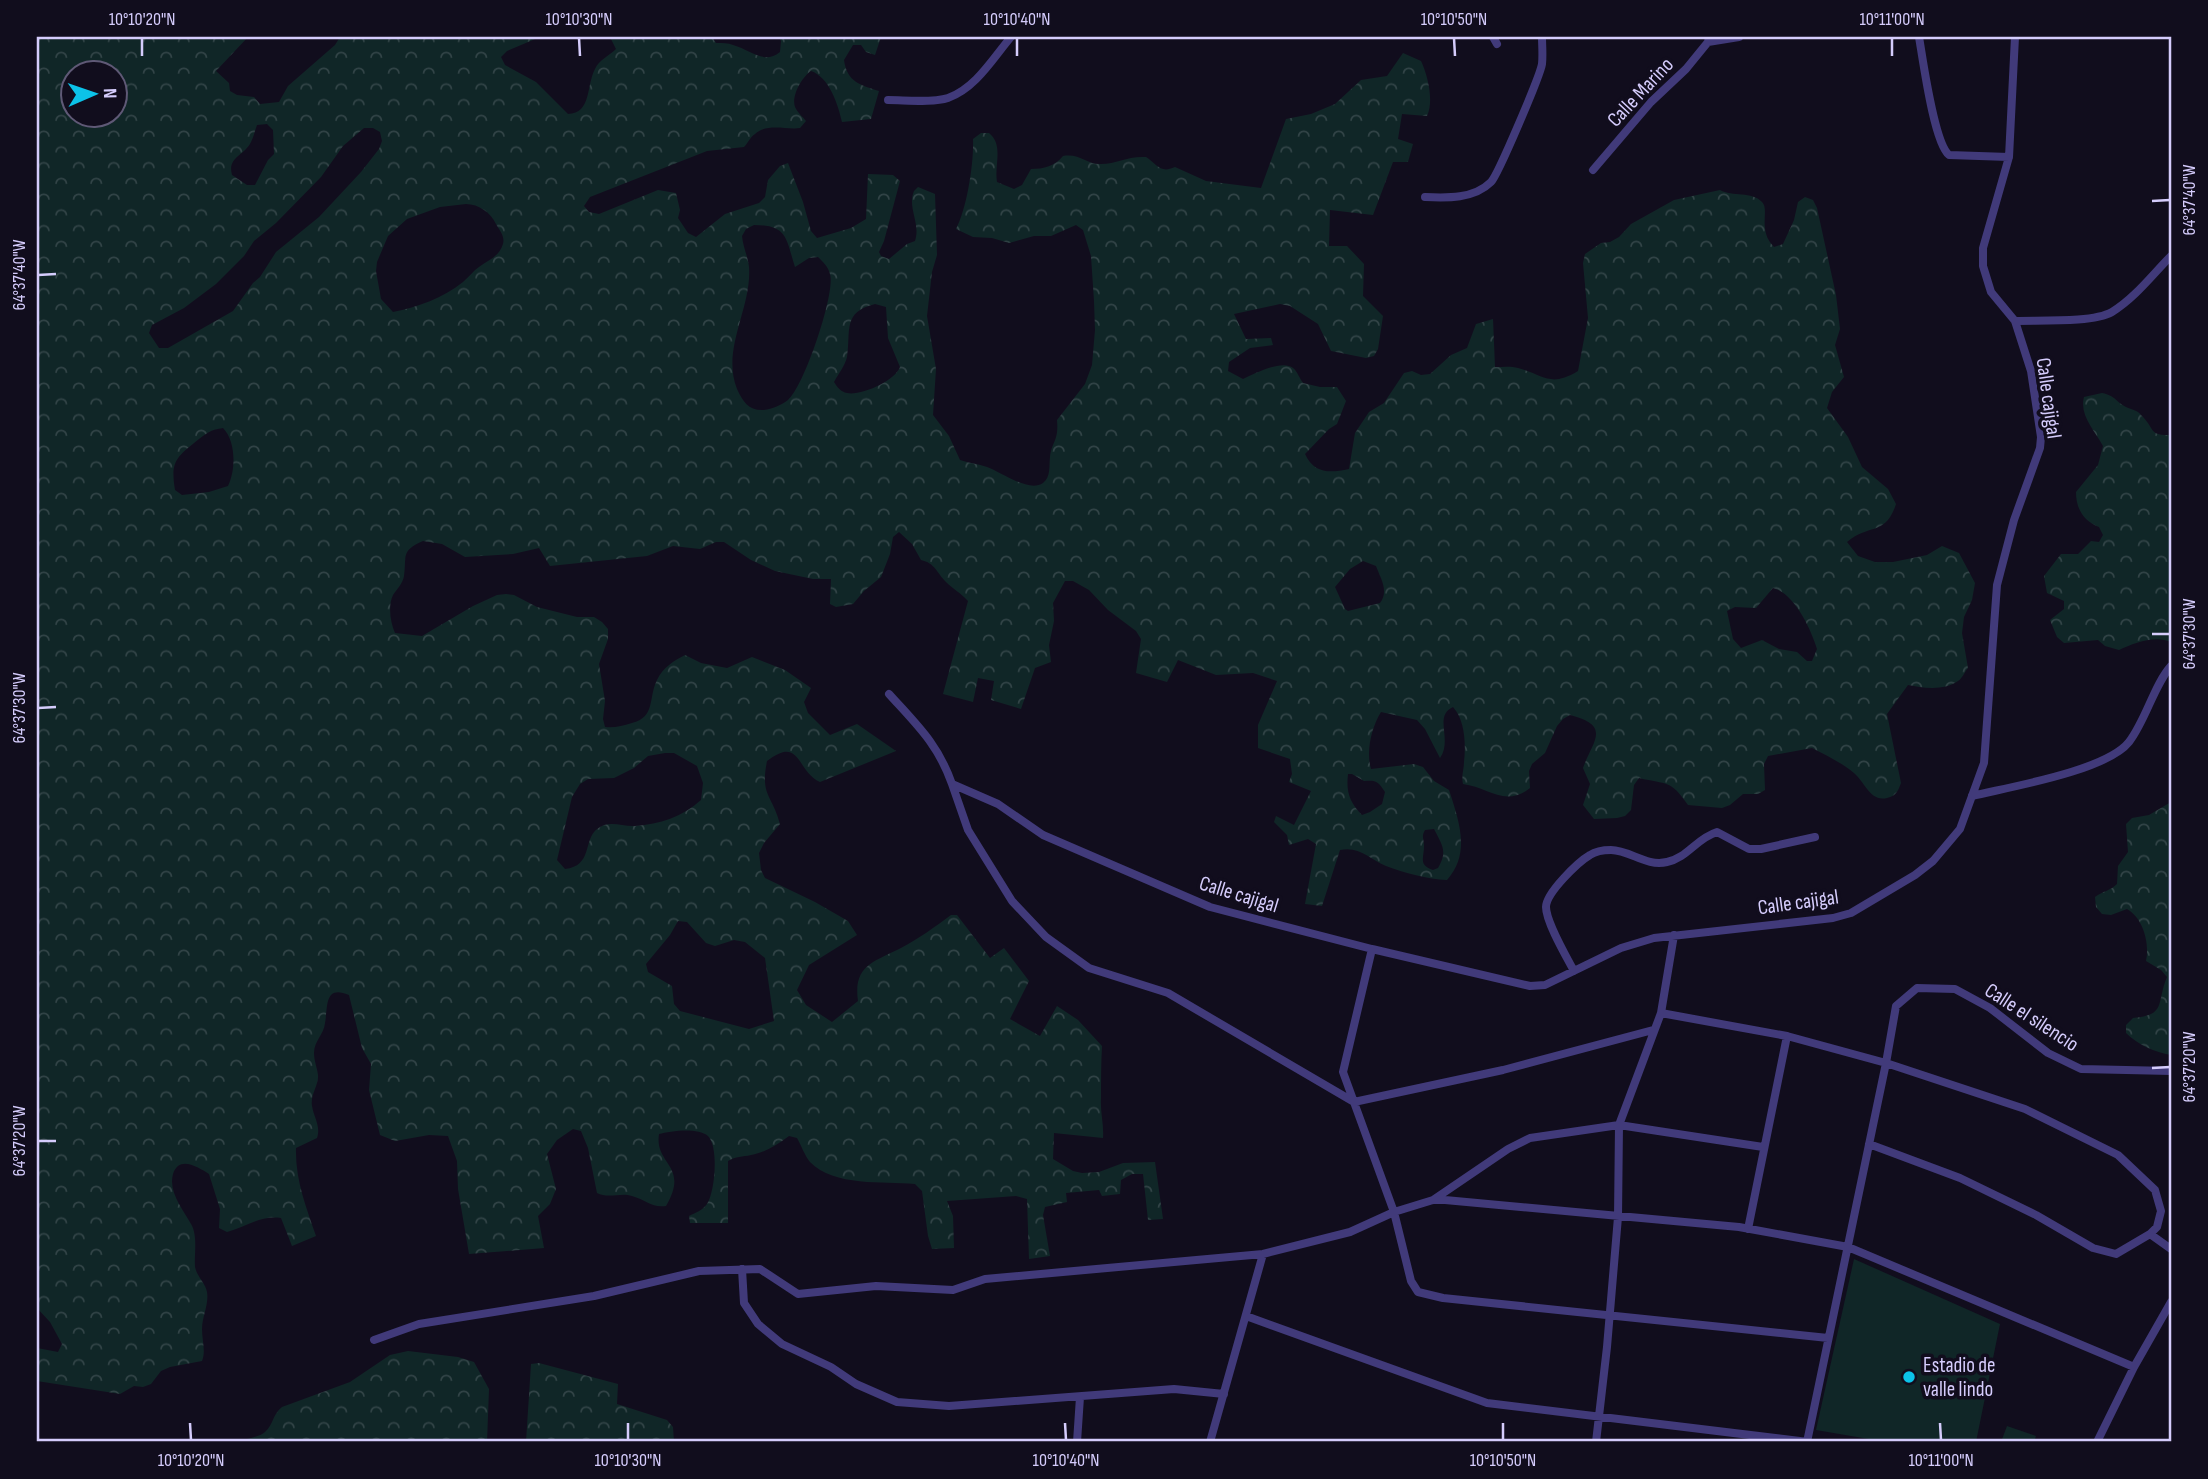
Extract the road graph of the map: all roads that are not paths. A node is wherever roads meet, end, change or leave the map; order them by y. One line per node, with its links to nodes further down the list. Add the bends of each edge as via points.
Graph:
1 (1011, 37): 7 (street, via 976,81 961,92 946,99)
2 (1542, 37): 10 (street, via 1537,81 1493,181 1475,193)
3 (1739, 37): 6 (street)
4 (1919, 37): 8 (street, via 1944,151 1949,155)
5 (2015, 37): 8 (street, Calle cajigal)
6 (1708, 39): 9 (street, Calle Marino)
7 (888, 100)
8 (2008, 157): 12 (street, Calle cajigal, via 1985,239 1983,266 1991,292)
9 (1593, 170)
10 (1425, 197)
11 (2171, 256): 12 (street, via 2111,313)
12 (2015, 321): 16 (street, Calle cajigal, via 2031,371 2041,437 1997,585 1983,763)
13 (2171, 666): 16 (street, via 2128,743 2118,750 2085,768)
14 (889, 694): 15 (street, via 932,740)
15 (952, 784): 19 (street, Calle cajigal, via 998,804 1043,835 1210,907); 26 (street, via 968,830 1012,901 1046,937 1089,968 1168,993)
16 (1972, 796): 18 (street, Calle cajigal, via 1960,830 1933,861 1851,913)
17 (1815, 836): 20 (street, via 1749,849 1717,832 1666,863 1646,862 1614,850 1590,855 1556,887 1546,909)
18 (1674, 935): 20 (street, Calle cajigal, via 1621,948); 21 (street)
19 (1372, 949): 20 (street, Calle cajigal, via 1530,986 1545,985); 26 (street, via 1343,1072)
20 (1574, 971)
21 (1661, 1013): 22 (street); 23 (street)
22 (1653, 1030): 26 (street, via 1503,1070); 27 (street)
23 (1787, 1035): 24 (street); 29 (street)
24 (1886, 1063): 25 (street, Calle el silencio, via 1896,1006 1917,988 1955,989 1990,1007 2048,1053 2081,1069); 28 (street); 34 (street, via 2025,1109 2119,1154 2155,1190 2161,1211)
25 (2171, 1071)
26 (1354, 1102): 31 (street)
27 (1619, 1125): 29 (street); 30 (street, via 1530,1138); 32 (street)
28 (1869, 1144): 34 (street, via 1960,1178 2093,1248 2116,1254); 35 (street)
29 (1763, 1147): 33 (street)
30 (1433, 1200): 31 (street); 32 (street)
31 (1394, 1212): 37 (street, via 1350,1232); 41 (street, via 1411,1281 1418,1292)
32 (1618, 1217): 33 (street); 41 (street)
33 (1748, 1229): 35 (street)
34 (2150, 1234): 36 (street)
35 (1848, 1247): 42 (street); 44 (street)
36 (2171, 1250)
37 (1263, 1254): 38 (street, via 985,1279 953,1290 876,1286 798,1294 760,1269); 40 (street)
38 (742, 1269): 43 (street, via 699,1271 594,1296 419,1324); 46 (street, via 744,1303 758,1324 782,1344 897,1402 949,1406)
39 (2171, 1302): 44 (street)
40 (1246, 1316): 45 (street); 47 (street, via 1487,1403)
41 (1610, 1316): 42 (street); 47 (street)
42 (1828, 1338): 51 (street)
43 (374, 1340)
44 (2134, 1367): 52 (street)
45 (1224, 1394): 46 (street, via 1174,1389); 49 (street)
46 (1080, 1397): 48 (street)
47 (1600, 1417): 50 (street); 51 (street)
48 (1077, 1442)
49 (1210, 1442)
50 (1596, 1442)
51 (1807, 1442)
52 (2097, 1442)

